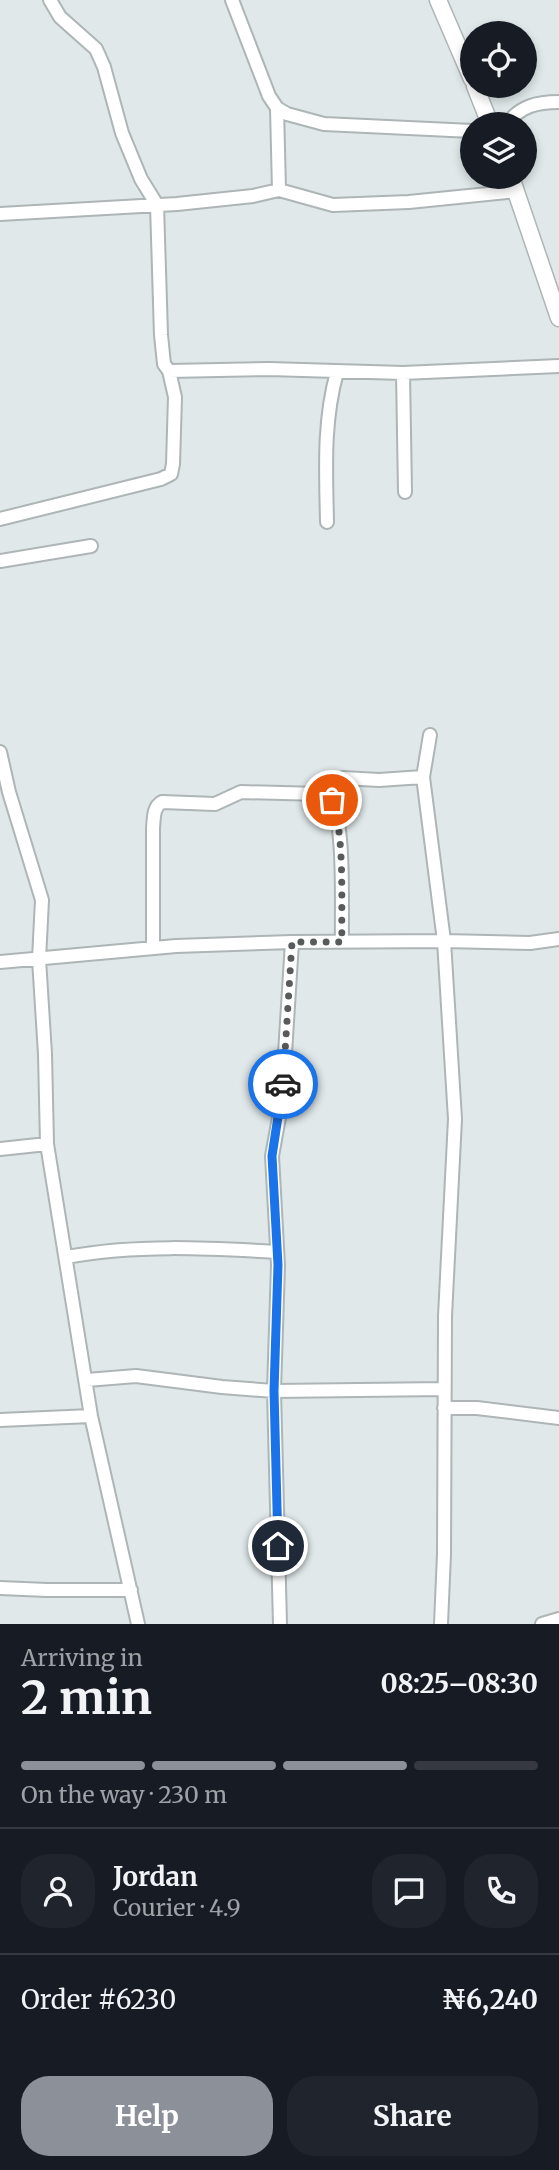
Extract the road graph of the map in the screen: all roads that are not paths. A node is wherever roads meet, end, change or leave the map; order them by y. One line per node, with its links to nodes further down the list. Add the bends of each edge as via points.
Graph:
1 (50, 0): 12 (street, via 60,17 96,49 122,133)
2 (232, 0): 6 (street)
3 (438, 0): 4 (street)
4 (460, 51)
5 (559, 103): 7 (street, via 538,103)
6 (277, 108): 8 (street, via 324,124); 11 (street)
7 (518, 112)
8 (460, 130)
9 (485, 189): 11 (street, via 409,202 333,205)
10 (516, 189): 14 (street)
11 (279, 190): 12 (street)
12 (157, 205): 13 (street); 16 (street, via 161,335)
13 (0, 214)
14 (559, 318)
15 (559, 366): 18 (street)
16 (169, 371): 17 (street); 20 (street, via 175,397 171,474)
17 (337, 372): 18 (street); 21 (street, via 325,445)
18 (403, 373): 19 (street)
19 (405, 492)
20 (0, 519)
21 (327, 522)
22 (91, 546): 23 (street)
23 (0, 561)
24 (430, 735): 26 (street)
25 (0, 752): 33 (street, via 42,900)
26 (423, 777): 27 (street, via 343,778); 29 (street)
27 (328, 796): 31 (street, via 337,811); 32 (street, via 241,793 215,804 158,804 153,828)
28 (559, 939): 29 (street)
29 (444, 941): 31 (street); 40 (street, via 455,1119)
30 (292, 942): 31 (street); 32 (street); 37 (street, via 282,1101 272,1156)
31 (342, 942)
32 (153, 948): 33 (street)
33 (39, 959): 34 (street); 35 (street)
34 (0, 962)
35 (47, 1144): 36 (street); 38 (street)
36 (0, 1149)
37 (277, 1252): 38 (street, via 129,1248); 41 (street)
38 (66, 1257): 39 (street)
39 (87, 1380): 41 (street, via 136,1376); 43 (street)
40 (444, 1389): 41 (street); 42 (street)
41 (274, 1391): 50 (street)
42 (444, 1408): 44 (street); 51 (street)
43 (91, 1416): 45 (street); 47 (street)
44 (559, 1418)
45 (0, 1420)
46 (0, 1588): 47 (street)
47 (131, 1590): 49 (street)
48 (559, 1619): 52 (street)
49 (138, 1624)
50 (280, 1624)
51 (441, 1624)
52 (542, 1624)

